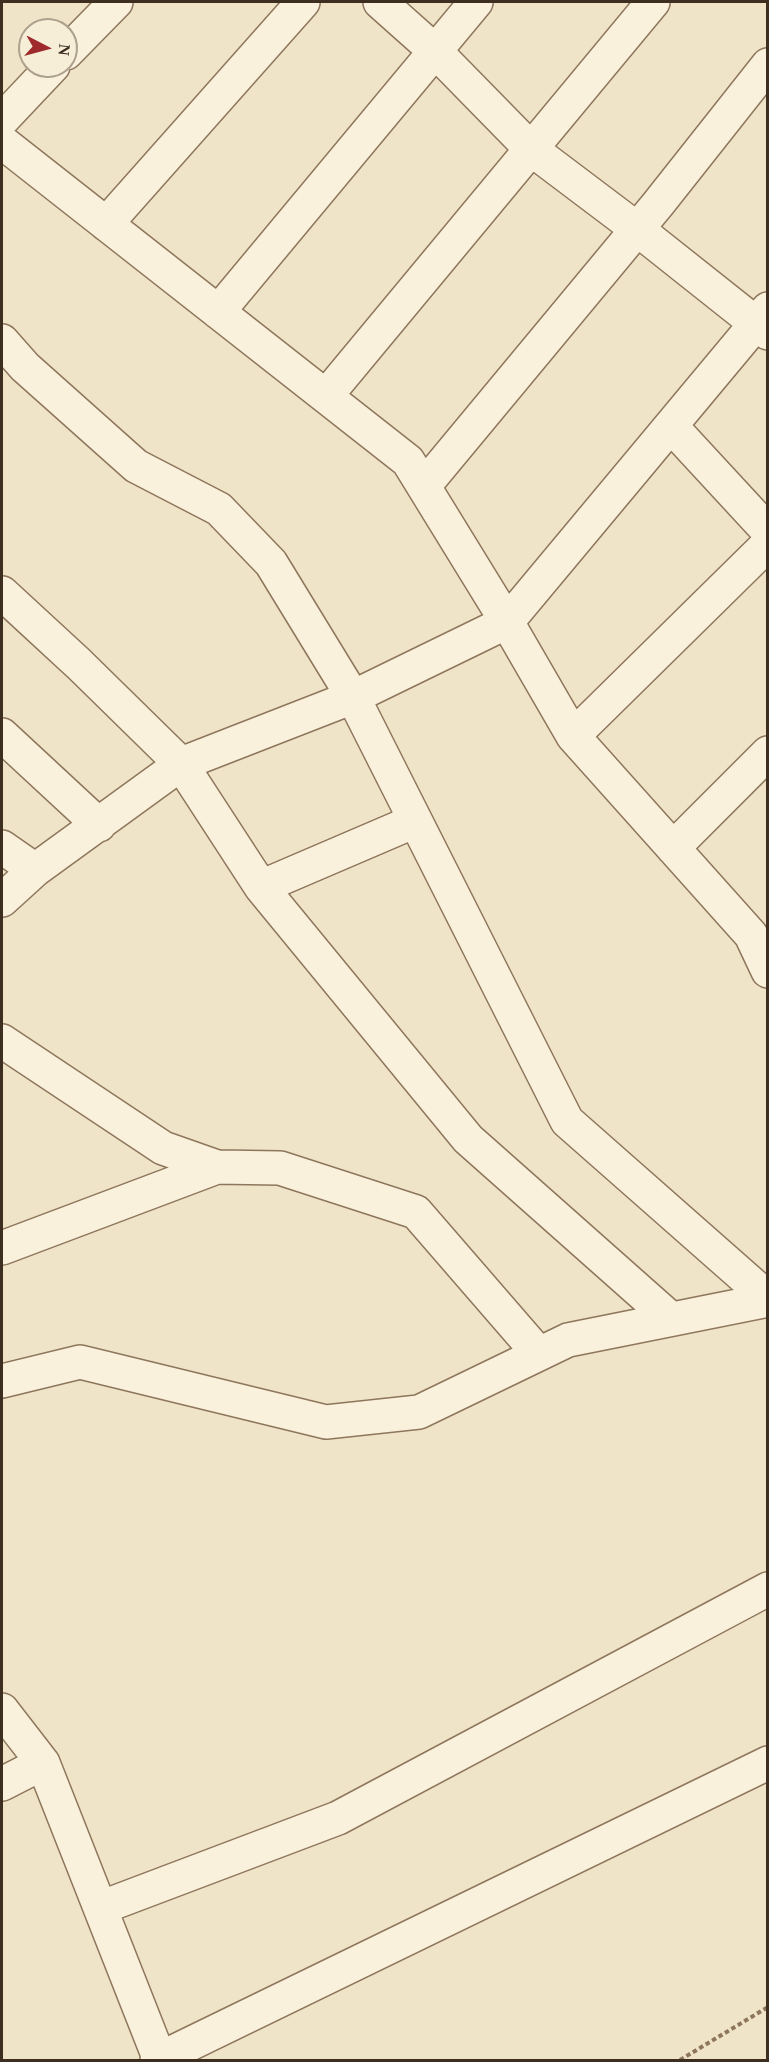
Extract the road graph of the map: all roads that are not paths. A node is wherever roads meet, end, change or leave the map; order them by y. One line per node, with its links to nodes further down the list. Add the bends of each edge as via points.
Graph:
1 (116, 2): 6 (street)
2 (303, 2): 13 (street)
3 (380, 2): 7 (street)
4 (476, 2): 7 (street)
5 (653, 2): 12 (street)
6 (78, 41)
7 (435, 51): 12 (street); 15 (street)
8 (768, 65): 14 (street)
9 (42, 78): 10 (street)
10 (2, 120)
11 (2, 142): 13 (street)
12 (531, 149): 14 (street); 18 (street)
13 (106, 224): 15 (street)
14 (637, 229): 16 (street); 20 (street)
15 (218, 312): 18 (street)
16 (764, 322): 19 (street)
17 (2, 341): 25 (street, via 25,367 136,466 219,509 272,563)
18 (326, 396): 20 (street, via 408,461)
19 (671, 426): 21 (street); 24 (street)
20 (424, 486): 24 (street)
21 (768, 531)
22 (768, 544): 27 (street)
23 (2, 593): 29 (street)
24 (507, 622): 25 (street); 27 (street)
25 (353, 697): 29 (street); 30 (street)
26 (2, 735): 31 (street)
27 (573, 736): 33 (street)
28 (768, 753): 33 (street)
29 (181, 765): 31 (street); 35 (street)
30 (416, 821): 35 (street); 41 (street, via 567,1121)
31 (99, 825): 34 (street)
32 (2, 847): 34 (street)
33 (673, 848): 37 (street, via 751,935)
34 (35, 870): 36 (street)
35 (261, 887): 42 (street, via 468,1139)
36 (2, 900)
37 (768, 971)
38 (2, 1041): 39 (street, via 164,1148)
39 (218, 1167): 40 (street); 43 (street, via 280,1168 416,1212)
40 (2, 1248)
41 (768, 1299): 42 (street)
42 (671, 1319): 43 (street, via 568,1340)
43 (538, 1354): 44 (street, via 419,1413 326,1422 80,1362)
44 (2, 1381)
45 (768, 1589): 50 (street, via 338,1818)
46 (2, 1710): 47 (street)
47 (43, 1763): 49 (street); 50 (street)
48 (768, 1763): 51 (street)
49 (2, 1784)
50 (100, 1908): 51 (street)
51 (159, 2060)

